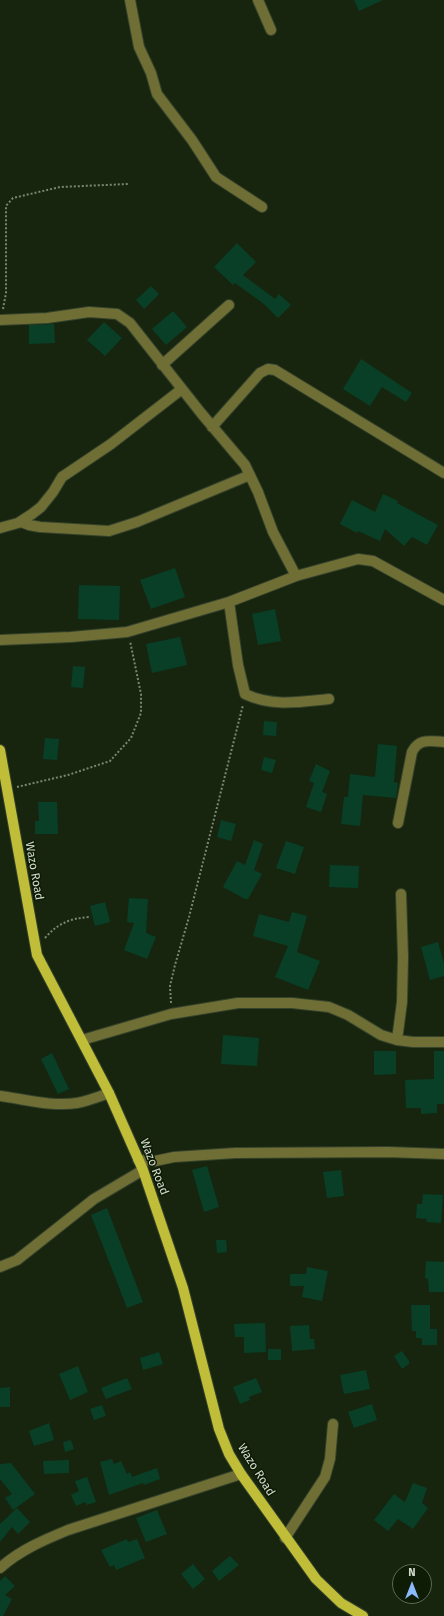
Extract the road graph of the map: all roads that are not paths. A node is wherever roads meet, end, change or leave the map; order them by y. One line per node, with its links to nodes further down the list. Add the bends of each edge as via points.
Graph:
1 (130, 0): 4 (street, via 139,47 157,94 216,177)
2 (258, 0): 3 (street)
3 (270, 30)
4 (262, 207)
5 (229, 305): 7 (street)
6 (0, 320): 7 (street, via 47,318 89,312 117,314 130,323)
7 (162, 365): 8 (street)
8 (182, 389): 9 (street); 12 (street, via 111,444 62,477 41,507)
9 (212, 427): 10 (street, via 260,373 268,369 275,370); 11 (street)
10 (444, 473)
11 (250, 475): 12 (street, via 137,522 109,530 29,525); 14 (street, via 273,532)
12 (21, 522): 13 (street)
13 (0, 528)
14 (296, 576): 15 (street, via 346,561 373,561); 16 (street)
15 (444, 600)
16 (229, 602): 17 (street, via 127,632); 18 (street, via 245,694 275,703)
17 (0, 640)
18 (329, 699)
19 (444, 742): 21 (street, via 420,742 416,745 412,752)
20 (0, 750): 23 (main road, Wazo Road, via 37,955)
21 (398, 822)
22 (401, 894): 24 (street, via 402,1002)
23 (82, 1040): 24 (street, via 171,1014 238,1003 315,1004 339,1011 381,1035); 26 (main road, Wazo Road)
24 (397, 1040): 25 (street)
25 (444, 1042)
26 (109, 1093): 27 (street, via 69,1104); 29 (main road, Wazo Road)
27 (0, 1096)
28 (444, 1154): 29 (street, via 235,1153 174,1157)
29 (140, 1165): 30 (street, via 17,1260); 32 (main road, Wazo Road, via 183,1288 219,1429)
30 (0, 1267)
31 (333, 1424): 33 (street, via 330,1459 325,1477)
32 (241, 1474): 33 (main road, Wazo Road); 34 (street, via 68,1530 41,1541)
33 (286, 1538): 35 (main road, Wazo Road, via 316,1579 341,1603)
34 (0, 1568)
35 (363, 1616)

